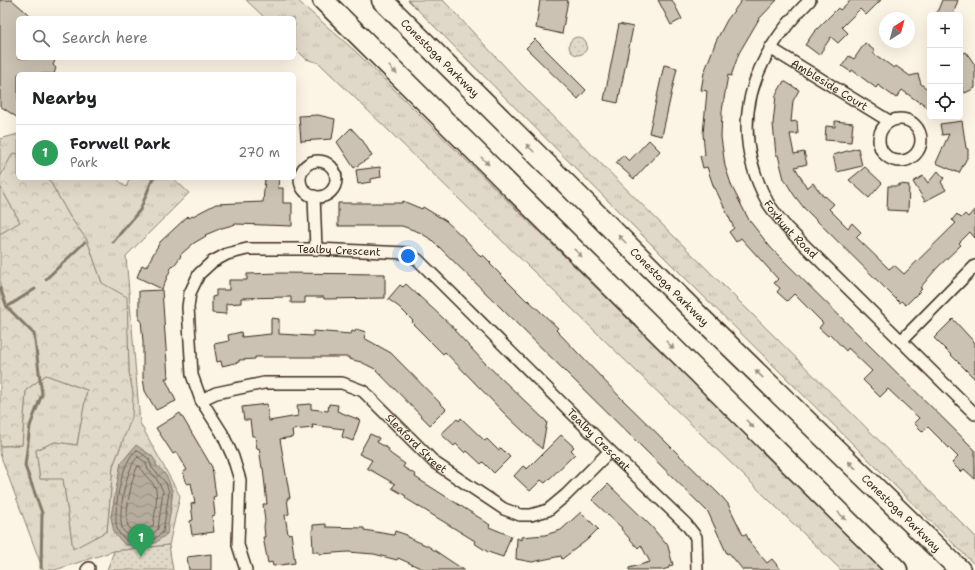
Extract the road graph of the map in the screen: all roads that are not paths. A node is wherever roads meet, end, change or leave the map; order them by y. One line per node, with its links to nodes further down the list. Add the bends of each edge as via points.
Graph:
1 (316, 0): 6 (highway)
2 (323, 0): 6 (highway)
3 (382, 0): 7 (highway, Conestoga Parkway)
4 (389, 0): 7 (highway)
5 (810, 0): 8 (street, Foxhunt Road, via 792,17)
6 (366, 42): 19 (highway, one-way to 19)
7 (426, 44): 20 (highway, Conestoga Parkway, one-way to 7, via 693,311)
8 (770, 48): 9 (street, Ambleside Court); 13 (street, Foxhunt Road, via 759,67 748,106 749,149 755,174 769,203 786,227)
9 (889, 121)
10 (314, 196): 11 (street)
11 (316, 249): 14 (street, Tealby Crescent, via 247,249 227,254 212,262 199,274 190,293 188,307 192,375); 16 (street, Tealby Crescent, via 407,253 418,260)
12 (975, 266): 13 (street)
13 (901, 341): 15 (street, Foxhunt Road)
14 (200, 400): 16 (street, Sleaford Street, via 216,392 264,383 342,383 363,391 435,463 504,509 520,515 531,516 548,510 566,496); 17 (street, Tealby Crescent, via 222,433 240,480 238,545)
15 (975, 414)
16 (610, 451): 18 (street, Tealby Crescent, via 686,524 696,537)
17 (246, 570)
18 (697, 570)
19 (896, 570)
20 (960, 570)

